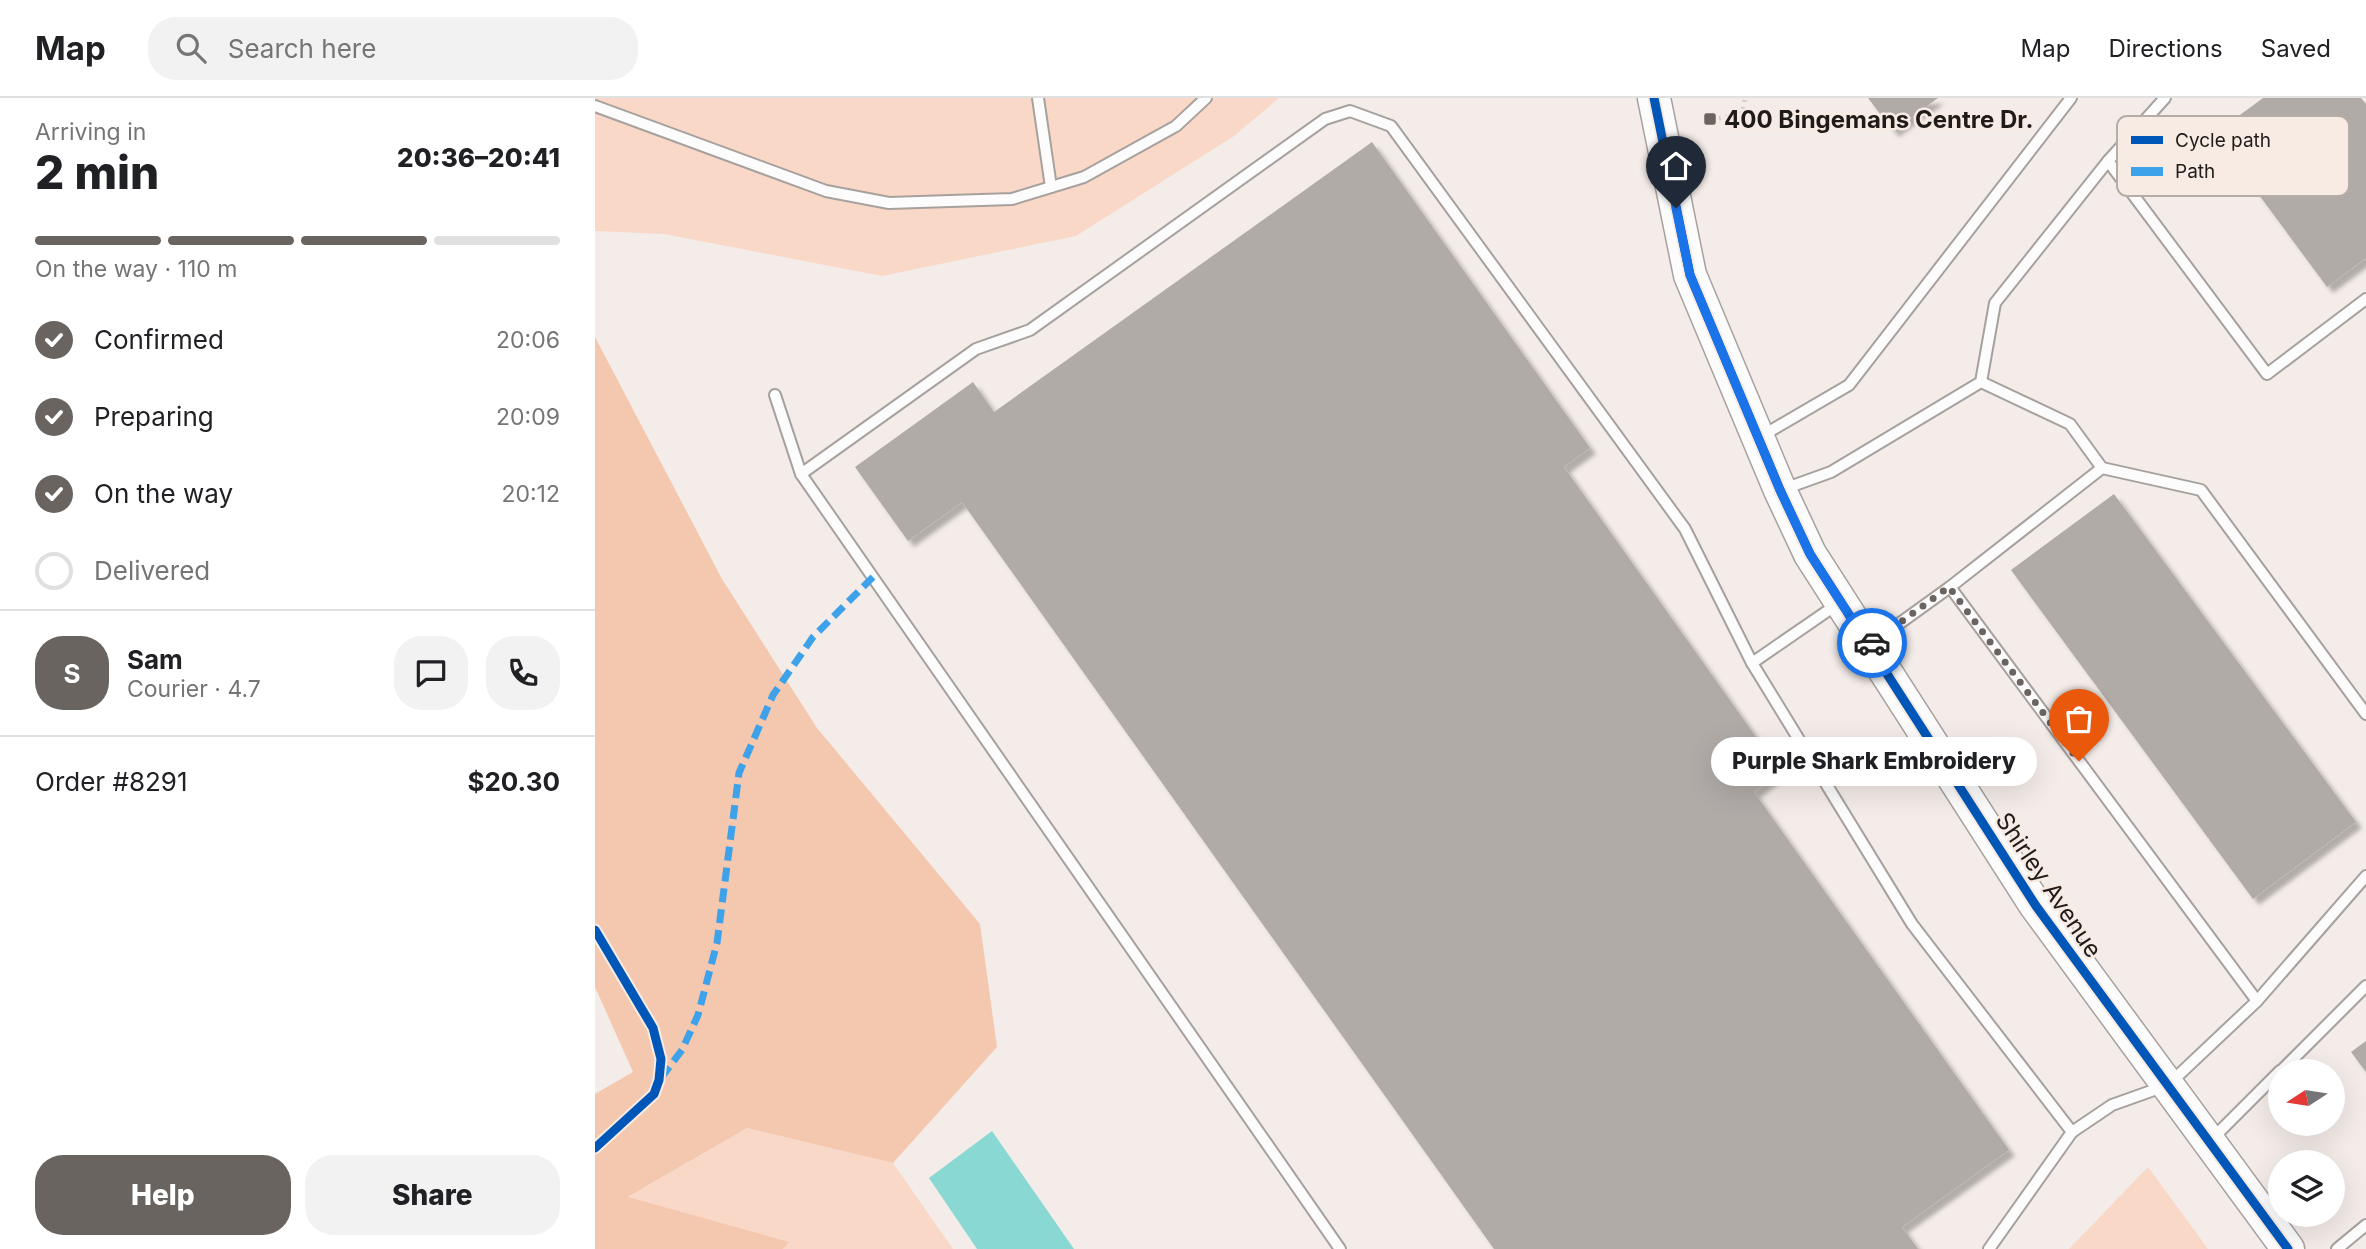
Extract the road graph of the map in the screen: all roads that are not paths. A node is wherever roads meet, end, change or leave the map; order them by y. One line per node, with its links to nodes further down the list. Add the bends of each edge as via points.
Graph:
1 (1038, 98): 11 (lane)
2 (1206, 98): 11 (lane, via 1176,126 1084,177)
3 (1654, 98): 16 (main road, Shirley Avenue, via 1690,275)
4 (2071, 98): 16 (lane, via 1849,385)
5 (2165, 98): 7 (lane)
6 (595, 106): 11 (lane, via 826,191 889,203 1012,199)
7 (2149, 116)
8 (2117, 151): 9 (lane)
9 (2108, 161): 10 (lane); 14 (lane, via 1995,303)
10 (2117, 173)
11 (1051, 187)
12 (2134, 196): 13 (lane, via 2267,374)
13 (2366, 299)
14 (1981, 382): 17 (lane, via 2070,424); 19 (lane, via 1832,471)
15 (775, 395): 18 (lane)
16 (1758, 438): 19 (main road, Shirley Avenue)
17 (2102, 468): 20 (lane); 24 (lane, via 2201,490)
18 (801, 474): 23 (lane, via 975,349 1030,330 1325,119 1350,111 1391,126 1685,529); 34 (lane)
19 (1780, 490): 21 (main road, Shirley Avenue, via 1810,554)
20 (1949, 587): 22 (lane); 27 (lane)
21 (1841, 602): 22 (main road, Shirley Avenue); 23 (lane)
22 (1869, 646): 30 (main road, Shirley Avenue, via 2036,906)
23 (1752, 663): 31 (lane, via 1912,924)
24 (2366, 714)
25 (2366, 876): 27 (lane)
26 (2366, 986): 28 (lane)
27 (2257, 1001): 30 (lane)
28 (2292, 1059)
29 (2268, 1083): 32 (lane)
30 (2168, 1085): 31 (lane, via 2112,1105); 32 (main road, Shirley Avenue)
31 (2072, 1132): 35 (lane)
32 (2209, 1142): 36 (main road, Shirley Avenue)
33 (2366, 1224): 37 (lane)
34 (1340, 1249)
35 (1989, 1249)
36 (2288, 1249)
37 (2337, 1249)

